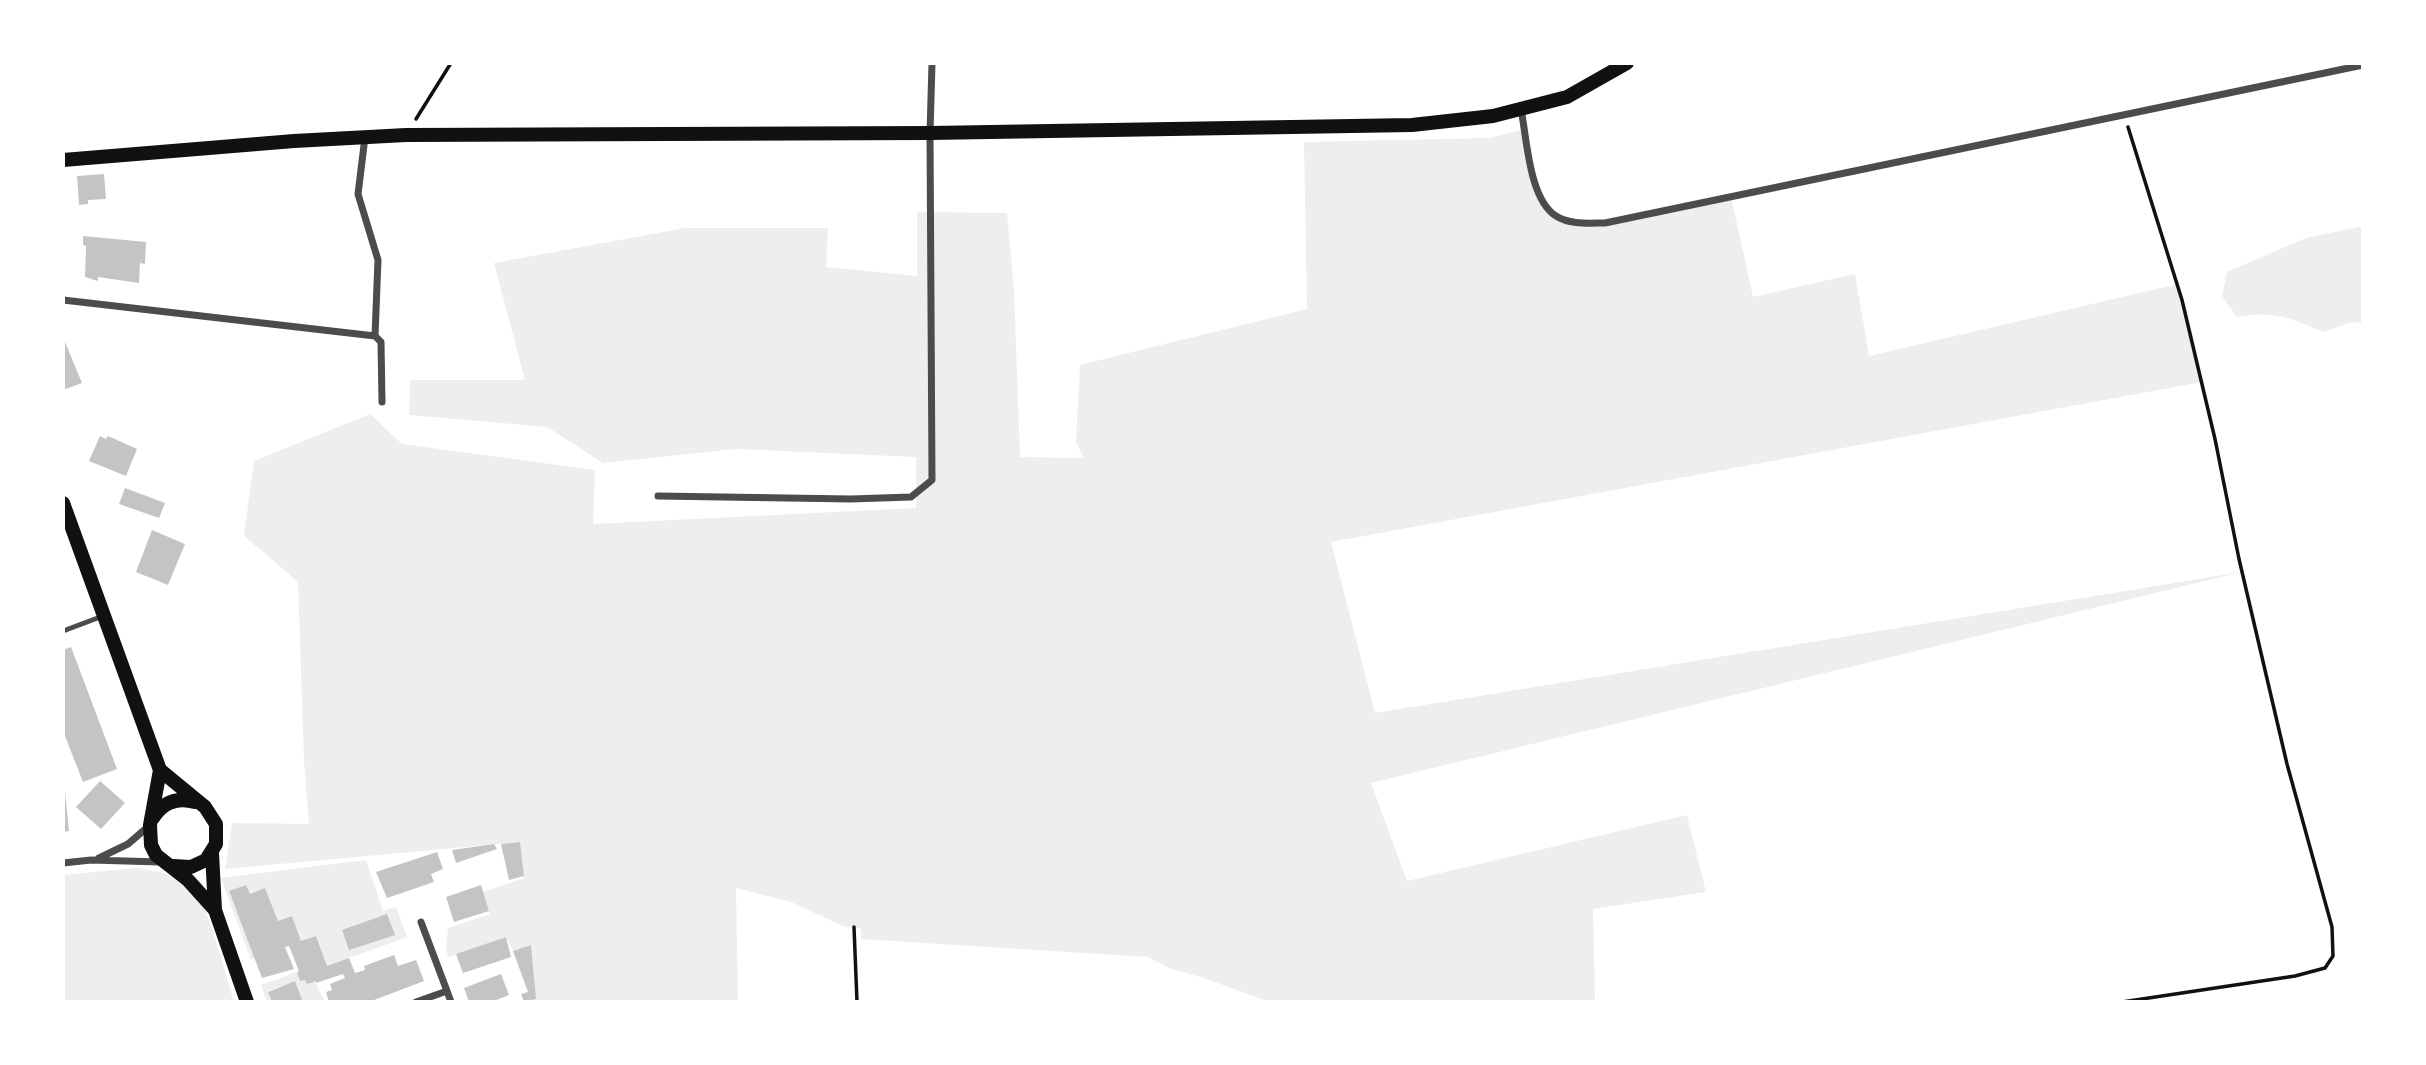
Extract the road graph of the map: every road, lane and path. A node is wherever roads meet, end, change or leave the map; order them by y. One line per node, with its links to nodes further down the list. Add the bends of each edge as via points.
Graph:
1 (451, 63): 8 (path)
2 (932, 63): 7 (street)
3 (1627, 63): 5 (main road, via 1567,97)
4 (2363, 65): 6 (street)
5 (1521, 110): 6 (street, via 1541,200 1556,216 1581,224 1605,223); 7 (main road, via 1412,125)
6 (2124, 115): 33 (path, via 2182,300 2284,751 2332,927 2333,956 2325,968 2295,976)
7 (930, 133): 8 (main road); 14 (street, via 932,480 911,497)
8 (406, 135): 9 (main road)
9 (365, 137): 10 (main road); 12 (street, via 358,194 378,260)
10 (63, 160)
11 (63, 300): 12 (street)
12 (375, 336): 13 (street, via 381,342)
13 (382, 402)
14 (658, 496)
15 (63, 503): 16 (main road)
16 (103, 616): 17 (lane); 18 (main road)
17 (63, 631)
18 (160, 770): 19 (main road); 20 (main road)
19 (196, 802): 20 (main road, via 176,800 158,811); 21 (main road, via 216,824)
20 (151, 822): 22 (street, via 121,848); 24 (main road, via 151,845)
21 (212, 853): 24 (main road, via 191,867); 25 (main road)
22 (91, 860): 23 (street); 24 (street)
23 (63, 863)
24 (169, 864): 25 (main road)
25 (215, 910): 29 (main road)
26 (421, 922): 28 (street)
27 (854, 927): 32 (path)
28 (447, 991): 30 (street); 31 (street)
29 (247, 1002)
30 (416, 1002)
31 (451, 1002)
32 (857, 1002)
33 (2122, 1002)

